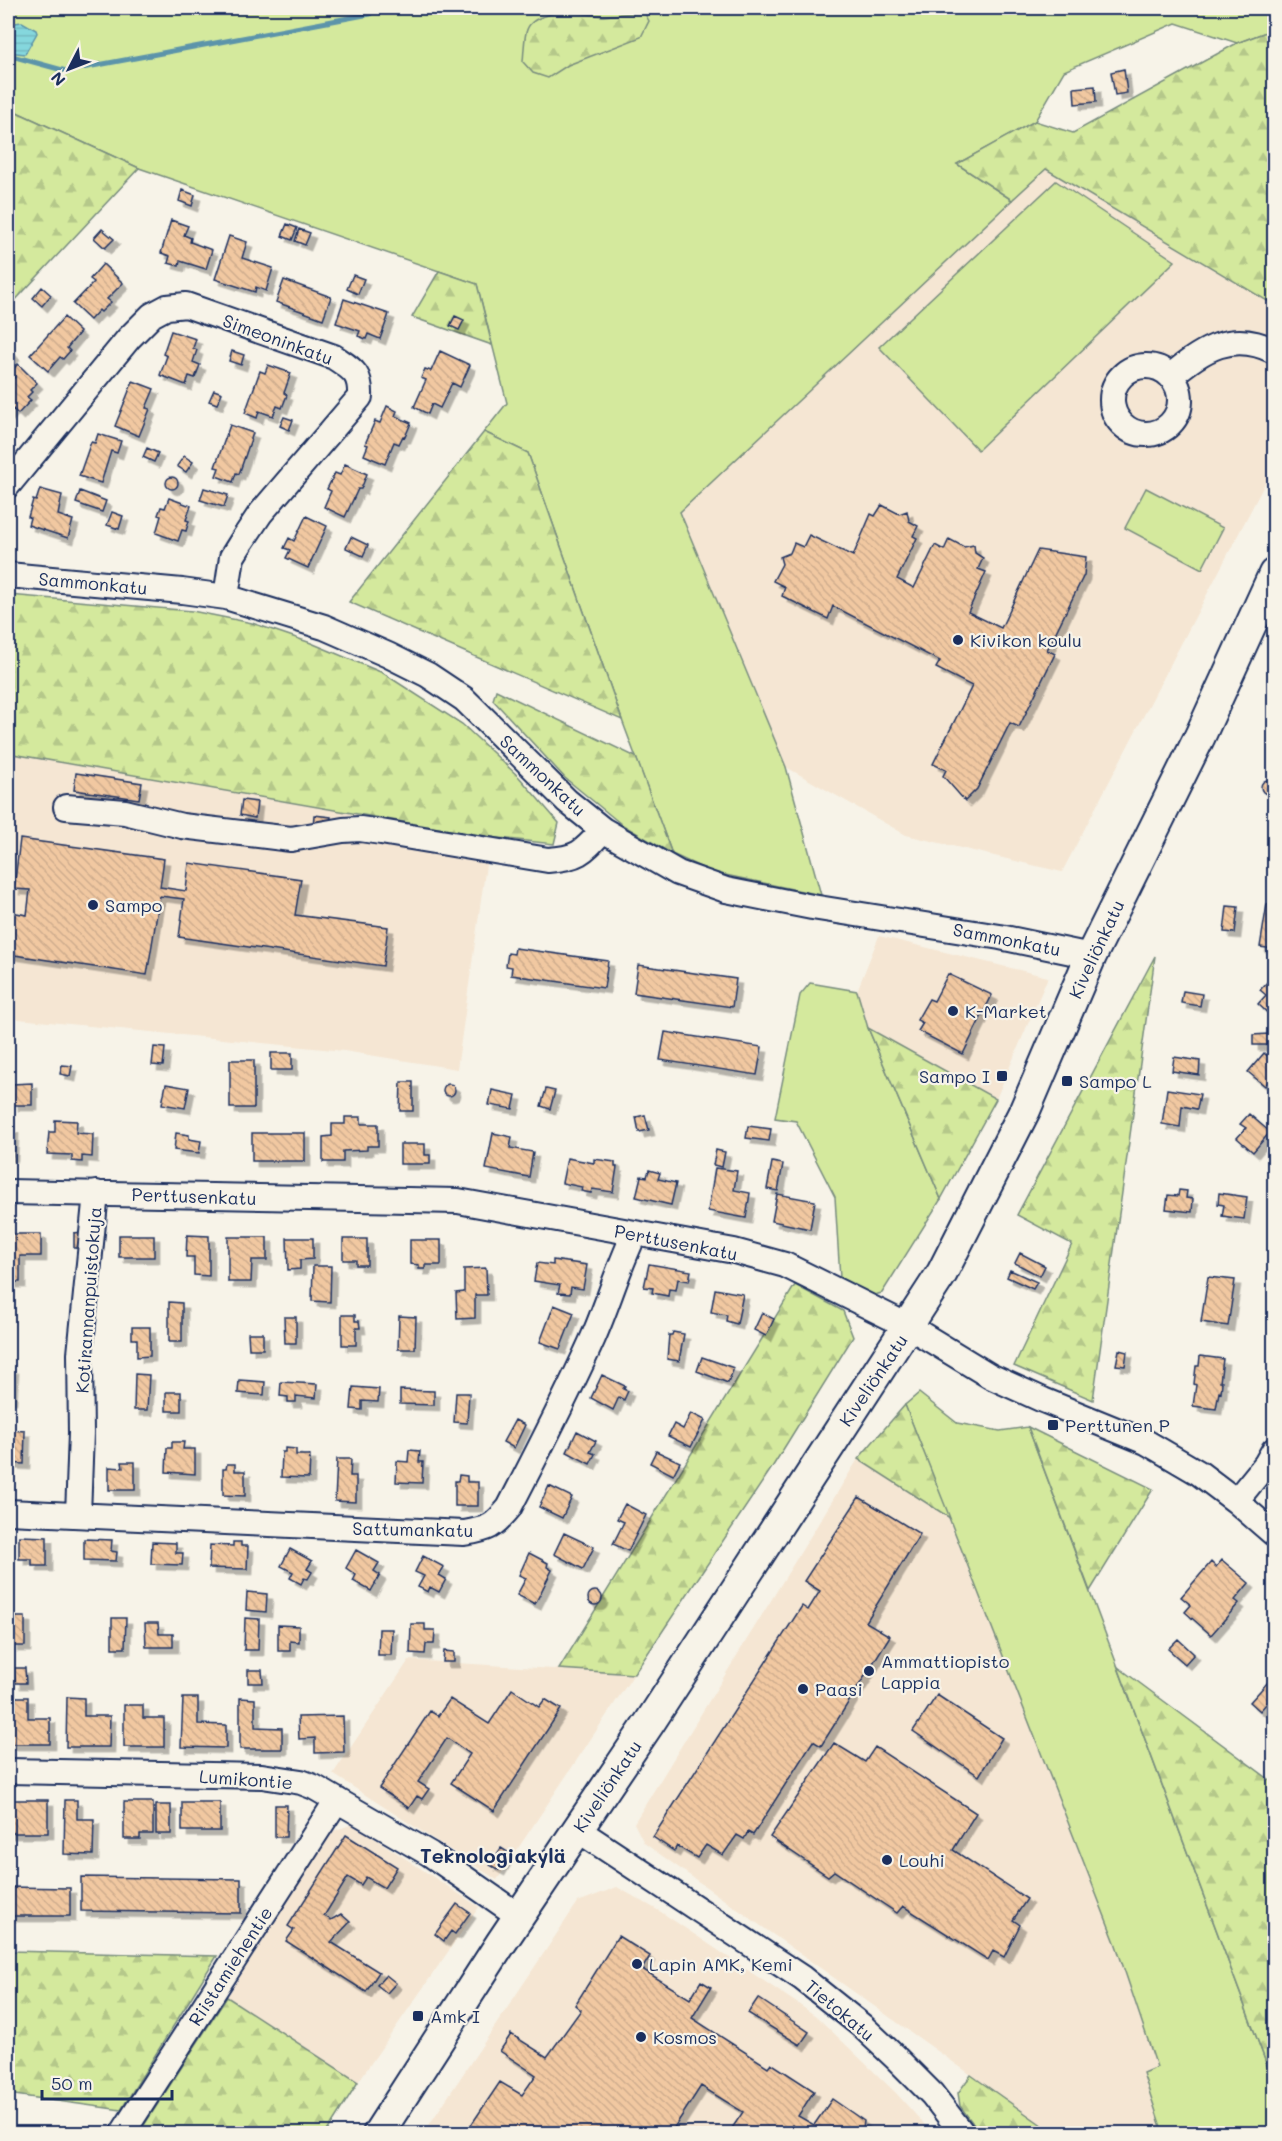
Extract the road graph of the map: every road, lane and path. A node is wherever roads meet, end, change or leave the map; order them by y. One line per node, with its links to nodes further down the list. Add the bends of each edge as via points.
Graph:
1 (1275, 351): 2 (street, via 1250,343 1229,342 1197,354)
2 (1171, 376)
3 (8, 485): 6 (street, Simeoninkatu, via 129,338 152,315 167,308 186,305 334,357 354,370 361,382 360,397 242,540 232,557)
4 (1275, 574): 9 (main road, Kiveliönkatu)
5 (8, 575): 6 (street, Sammonkatu)
6 (226, 597): 8 (street, Sammonkatu, via 324,627 428,675 464,699 567,801)
7 (66, 807): 8 (street, via 124,812 182,826 291,839 360,829 548,860 569,858 584,850)
8 (603, 830): 9 (street, Sammonkatu, via 678,873 726,890)
9 (1091, 956): 13 (main road, Kiveliönkatu, via 1020,1120 942,1273)
10 (8, 1192): 11 (street, Perttusenkatu)
11 (96, 1193): 12 (street, Perttusenkatu, via 459,1201); 17 (street, Kotirannanpuistokuja, via 80,1354)
12 (634, 1234): 13 (street, Perttusenkatu, via 734,1251 785,1265); 17 (street, Sattumankatu, via 569,1392 509,1508 486,1529 464,1533)
13 (908, 1326): 15 (street, Perttusenkatu, via 990,1376 1146,1442); 21 (main road, Kiveliönkatu)
14 (1275, 1450): 15 (street)
15 (1236, 1501): 18 (street, Perttusenkatu)
16 (8, 1512): 17 (street, Sattumankatu)
17 (78, 1515)
18 (1275, 1534)
19 (8, 1771): 20 (street, Lumikontie, via 262,1776 301,1782)
20 (337, 1800): 22 (street, Lumikontie, via 430,1854); 23 (street, Riistamiehentie)
21 (578, 1830): 22 (main road, Kiveliönkatu); 25 (street, Tietokatu, via 802,1978 896,2058)
22 (519, 1916): 24 (main road, Kiveliönkatu)
23 (122, 2133)
24 (378, 2133)
25 (963, 2133)

